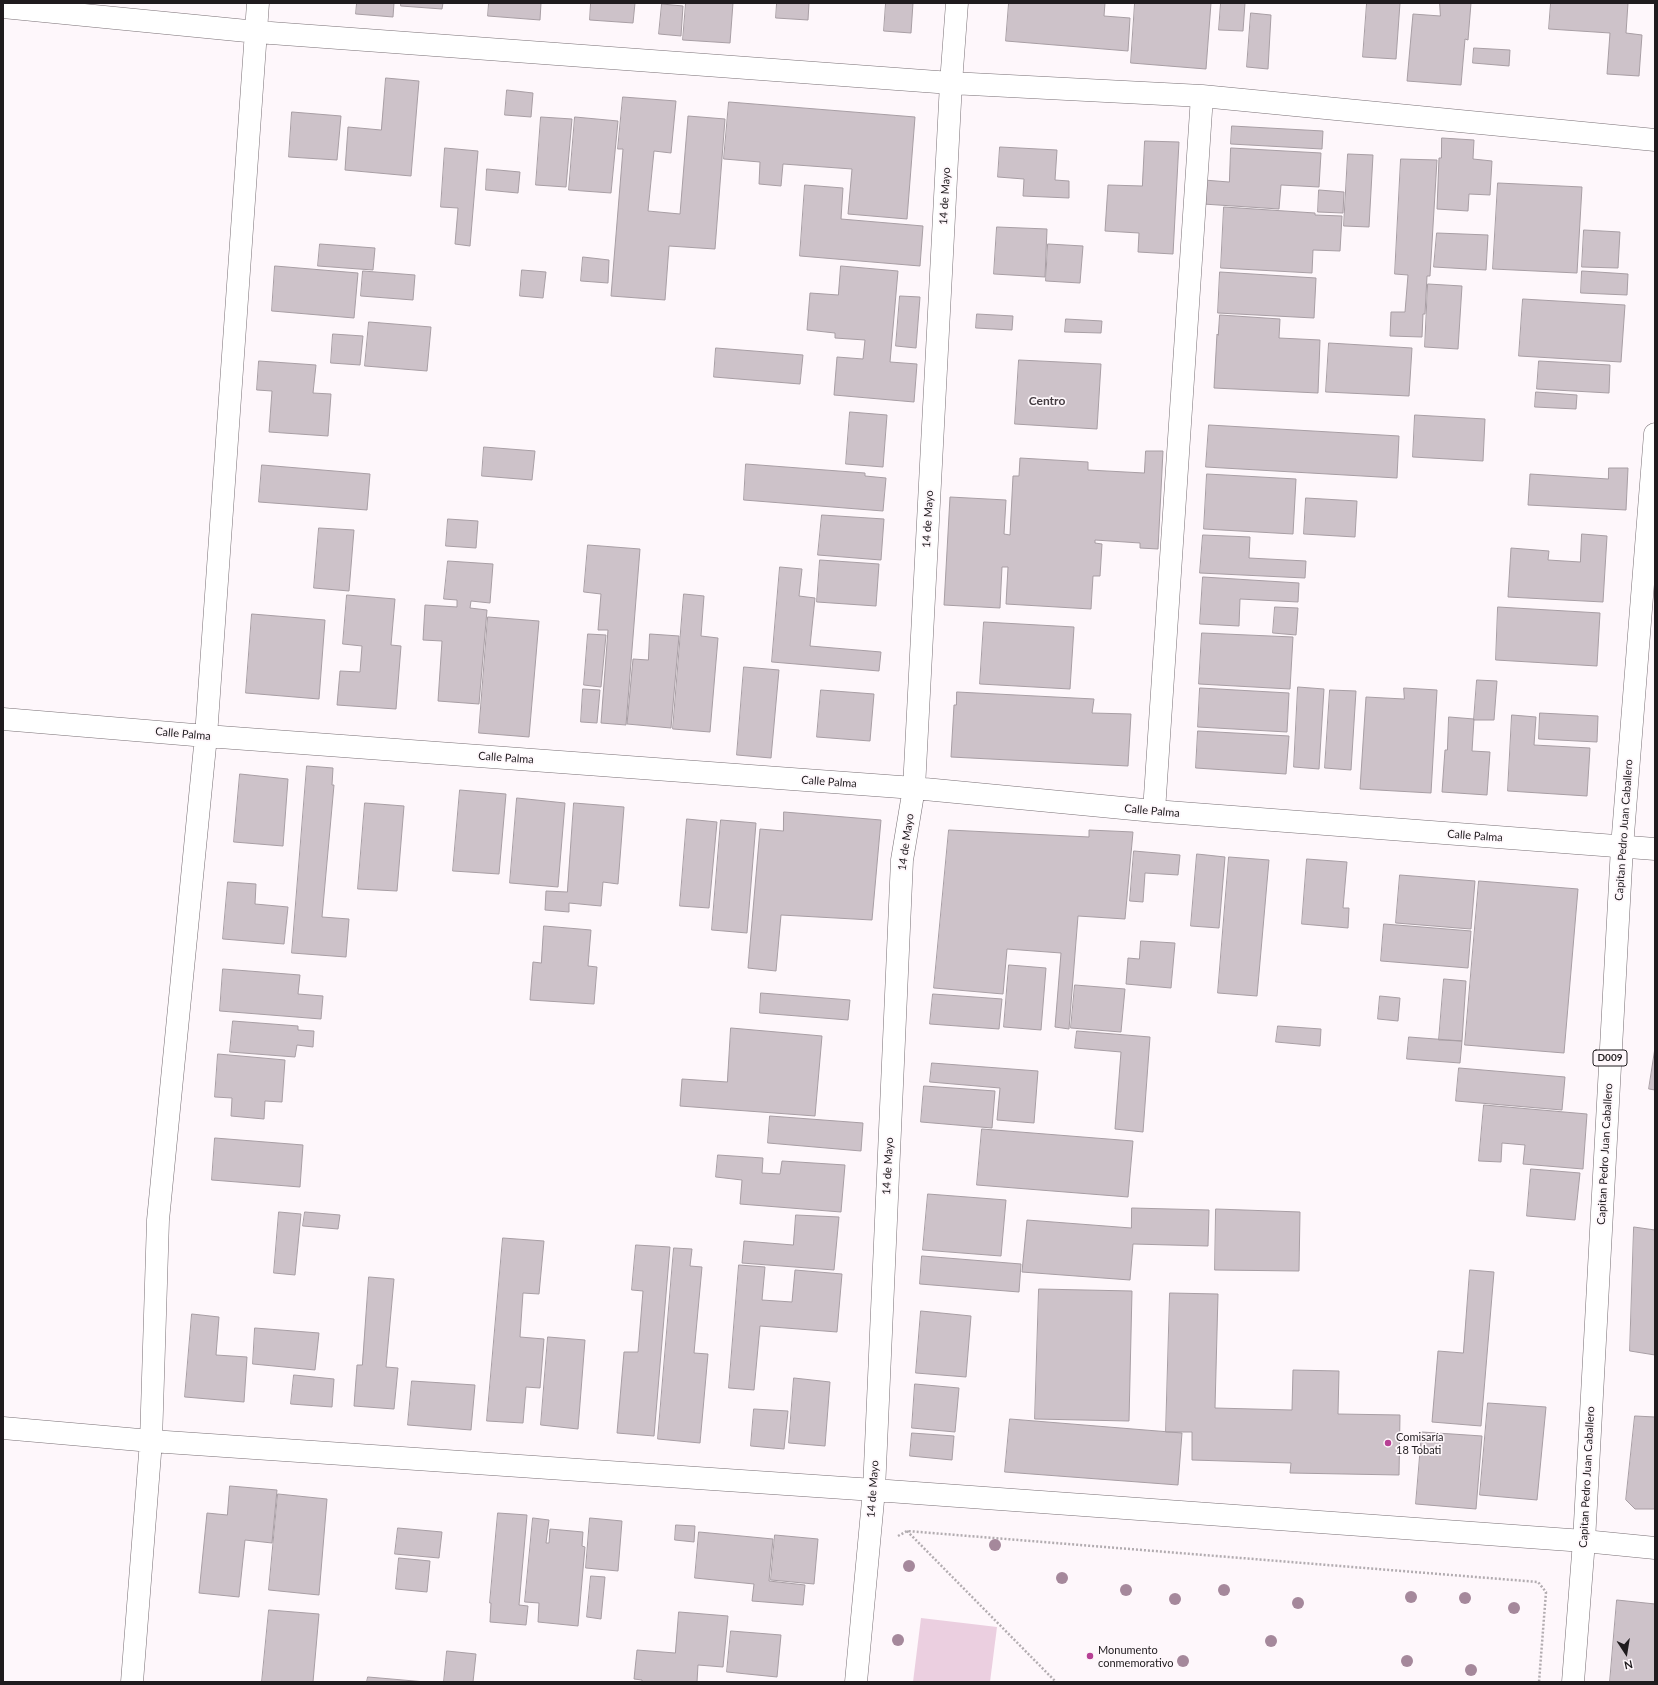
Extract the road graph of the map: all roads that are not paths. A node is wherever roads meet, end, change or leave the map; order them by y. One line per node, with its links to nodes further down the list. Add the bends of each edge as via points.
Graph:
1 (258, 3): 4 (street)
2 (957, 3): 5 (street, 14 de Mayo)
3 (3, 7): 4 (street)
4 (257, 32): 5 (street); 10 (street)
5 (951, 83): 6 (street); 11 (street, 14 de Mayo)
6 (1202, 96): 7 (street); 12 (street)
7 (1655, 140)
8 (1655, 434): 13 (street, Capitan Pedro Juan Caballero / D009)
9 (3, 719): 10 (street, Calle Palma)
10 (206, 736): 11 (street, Calle Palma); 16 (street, via 158,1220)
11 (914, 788): 12 (street, Calle Palma); 17 (street, 14 de Mayo, via 902,860)
12 (1154, 811): 13 (street, Calle Palma)
13 (1622, 847): 14 (street, Calle Palma); 18 (street, Capitan Pedro Juan Caballero / D009)
14 (1655, 849)
15 (3, 1428): 16 (street)
16 (151, 1441): 17 (street); 20 (street)
17 (874, 1490): 18 (street); 21 (street, 14 de Mayo)
18 (1584, 1541): 19 (street); 22 (street, Capitan Pedro Juan Caballero / D009)
19 (1655, 1548)
20 (132, 1682)
21 (856, 1682)
22 (1573, 1682)

